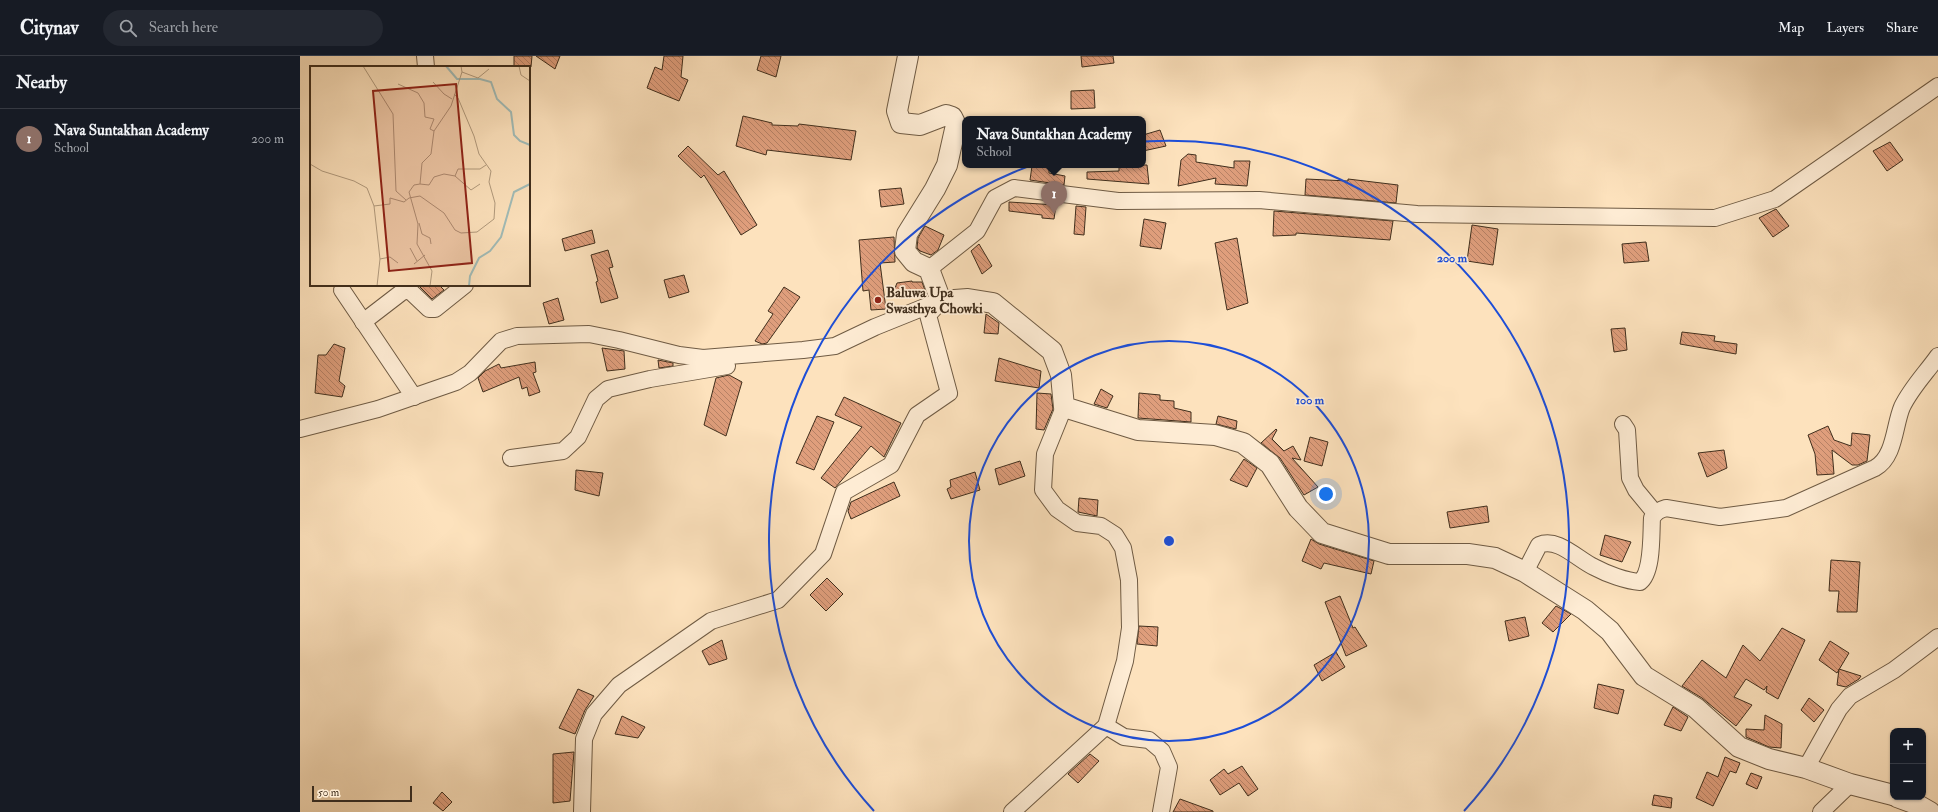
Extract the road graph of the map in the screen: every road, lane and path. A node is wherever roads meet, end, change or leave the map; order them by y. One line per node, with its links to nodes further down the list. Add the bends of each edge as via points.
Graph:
1 (425, 56): 3 (street)
2 (908, 56): 5 (street, via 898,111 901,123 920,125 946,115 952,117 956,125 946,165 935,189 907,234 906,251 914,262)
3 (426, 66)
4 (1938, 86): 5 (street, via 1775,199 1714,218 1417,214 1259,200 1118,201 1014,188 995,198 977,231)
5 (929, 269): 8 (street)
6 (464, 286): 9 (street, via 435,309 429,309 409,290 402,292)
7 (342, 290): 9 (street)
8 (941, 301): 10 (street, via 875,326 835,346); 13 (street, via 993,302 1052,351 1062,375); 25 (street, via 928,315 950,393 917,415 891,465 844,492 823,554 778,600 711,620 619,685 594,714 584,739)
9 (363, 322): 12 (street)
10 (774, 352): 12 (street, via 703,358 679,355 589,334 517,336 501,341 470,373 456,382); 16 (street, via 751,362 650,379 608,389 596,399 578,437 563,450)
11 (1938, 356): 17 (street, via 1910,393 1902,408 1886,458 1875,468 1786,508 1731,517 1713,517 1666,508)
12 (414, 397): 15 (street)
13 (1064, 407): 18 (street, via 1138,430 1216,435 1243,443 1270,464 1298,508 1322,533 1389,554 1468,554 1495,558); 20 (street, via 1046,454 1043,490 1057,509 1077,523 1101,526 1115,535 1123,548 1129,580 1130,628 1126,655)
14 (1623, 424): 17 (street, via 1628,430 1630,478)
15 (300, 429)
16 (511, 458)
17 (1655, 513): 18 (street, via 1652,518 1648,569 1645,578 1640,582 1593,567 1568,551 1545,542 1539,545)
18 (1525, 572): 21 (street, via 1585,610 1610,631 1644,676 1696,708 1739,747 1770,759)
19 (1938, 637): 21 (street, via 1894,670 1850,696 1835,715)
20 (1106, 726): 26 (street); 27 (street, via 1124,737 1149,740 1162,751 1169,767)
21 (1806, 768): 22 (street)
22 (1850, 784): 23 (street); 28 (street)
23 (1890, 794)
24 (1905, 800): 29 (street)
25 (582, 812)
26 (1012, 812)
27 (1161, 812)
28 (1821, 812)
29 (1930, 812)

